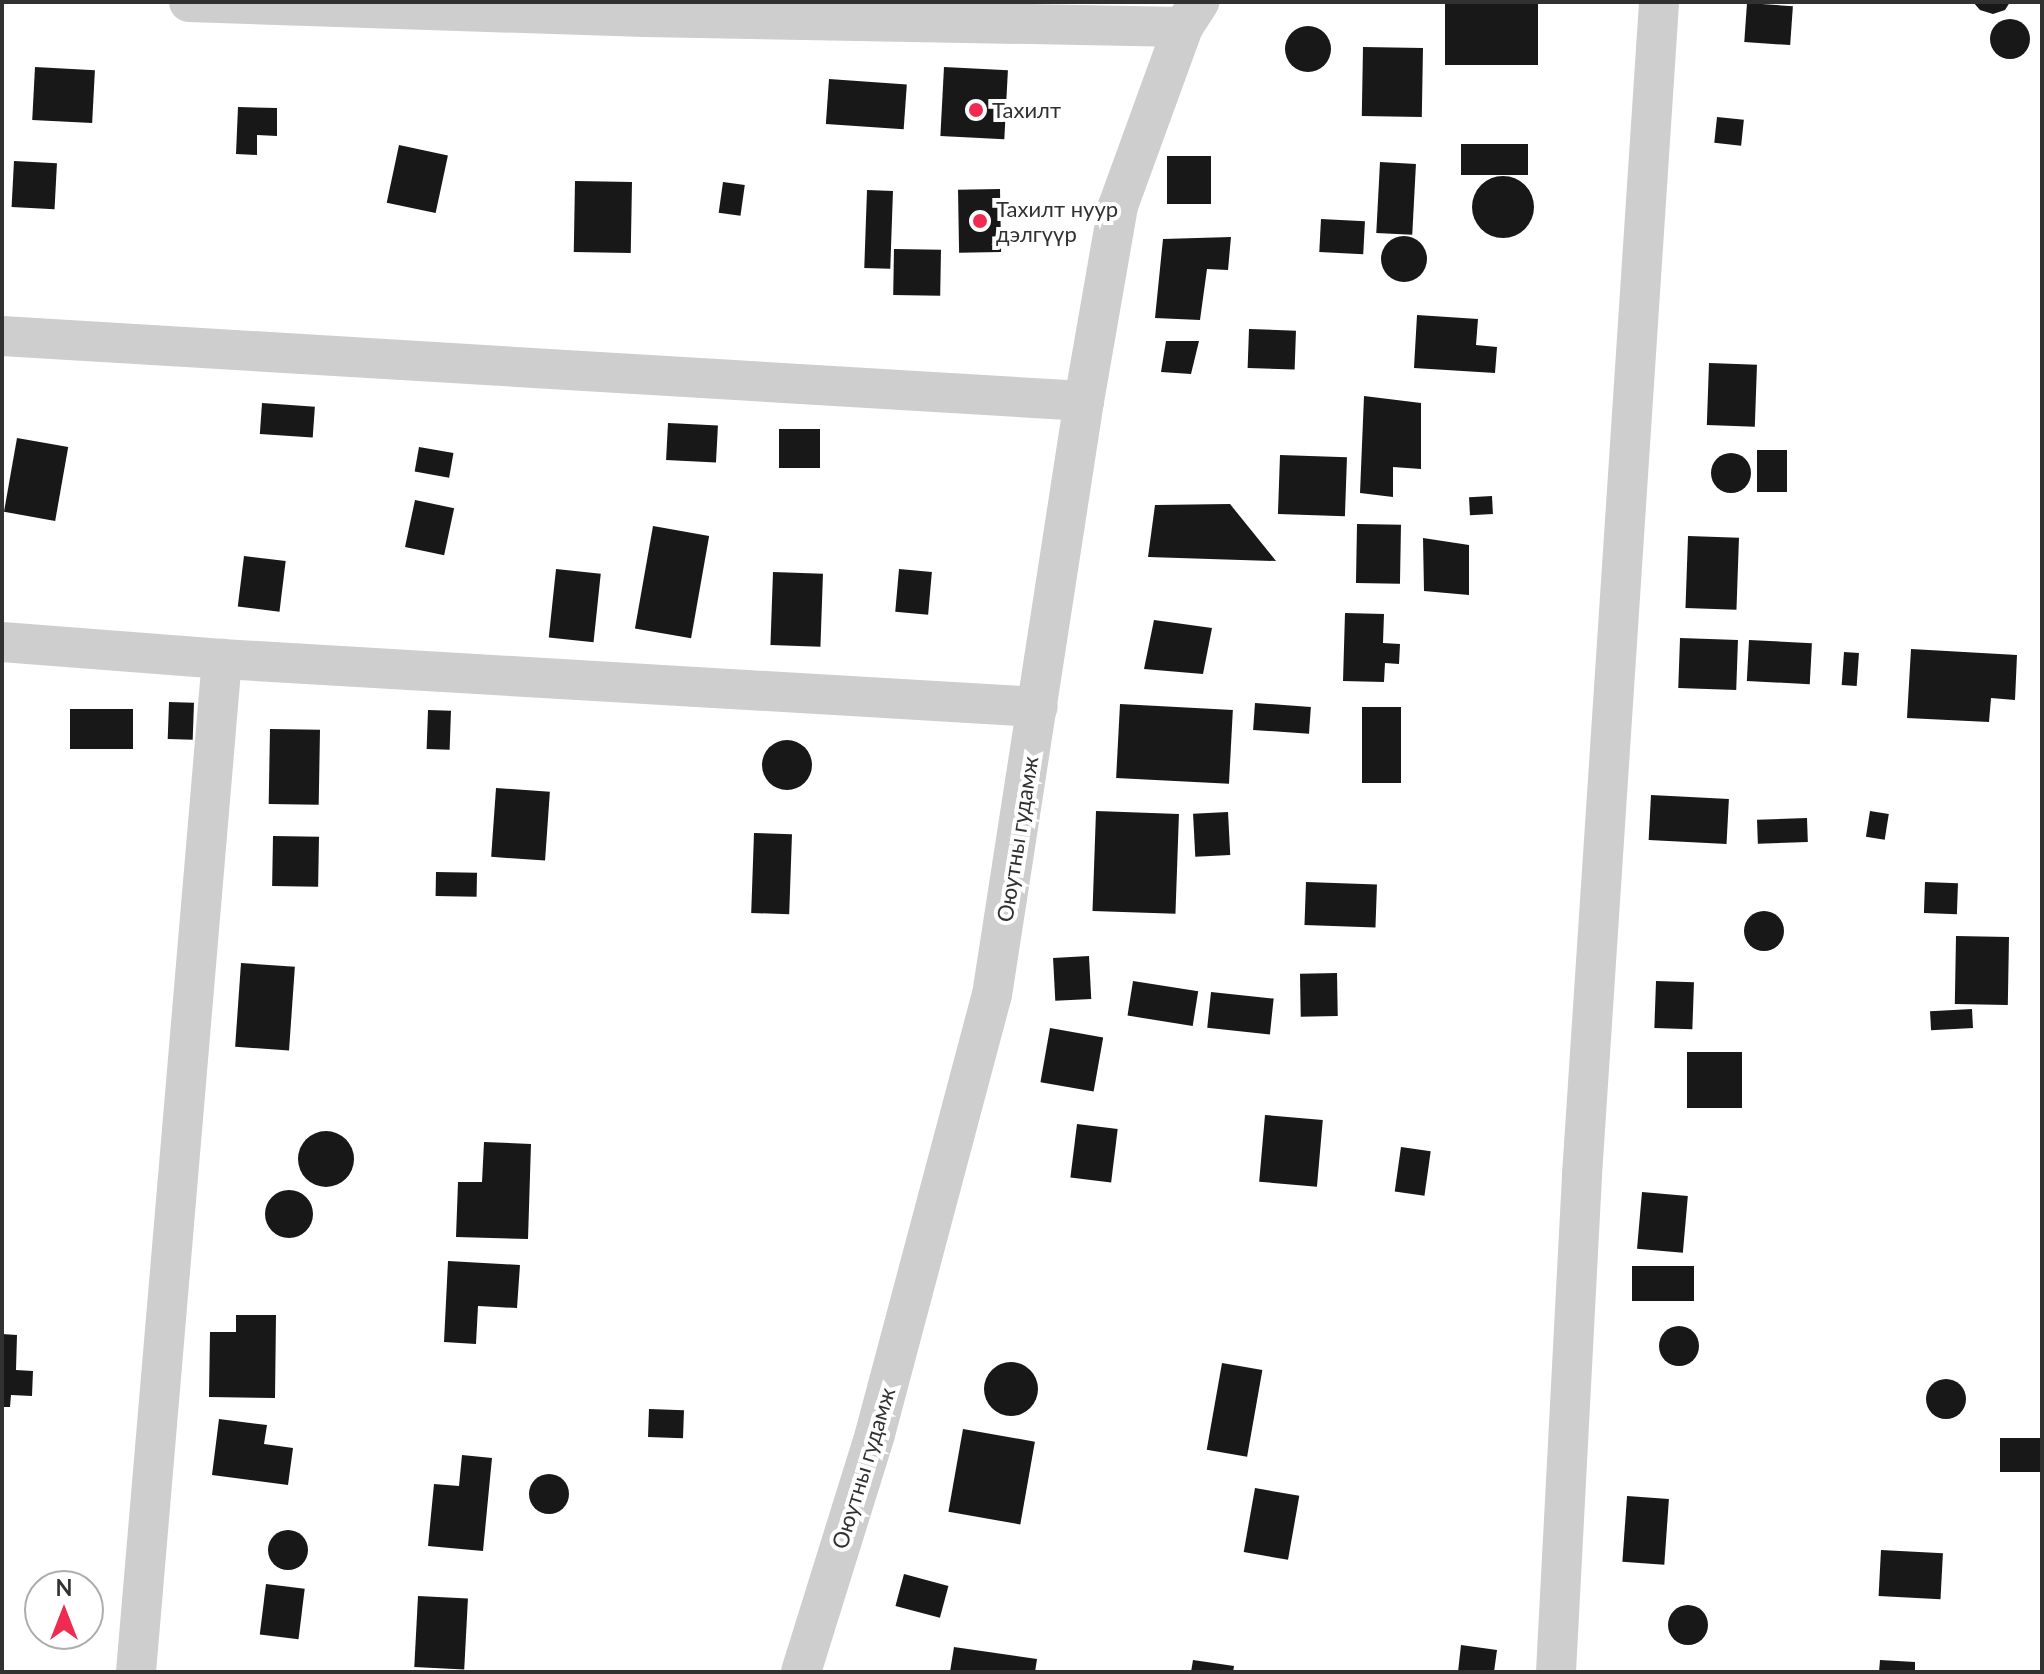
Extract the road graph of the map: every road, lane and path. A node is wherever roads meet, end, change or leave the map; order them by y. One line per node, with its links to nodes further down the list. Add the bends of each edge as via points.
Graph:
1 (189, 2): 3 (street, via 645,17)
2 (1659, 2): 11 (street, via 1582,1175)
3 (1191, 15): 5 (street, Оюутны гудамж, via 1118,206)
4 (2, 336): 5 (street)
5 (1084, 401): 8 (street, Оюутны гудамж)
6 (2, 642): 7 (street)
7 (222, 659): 8 (street); 9 (street)
8 (1038, 707): 10 (street, Оюутны гудамж, via 992,995 875,1434)
9 (136, 1672)
10 (801, 1672)
11 (1556, 1672)

